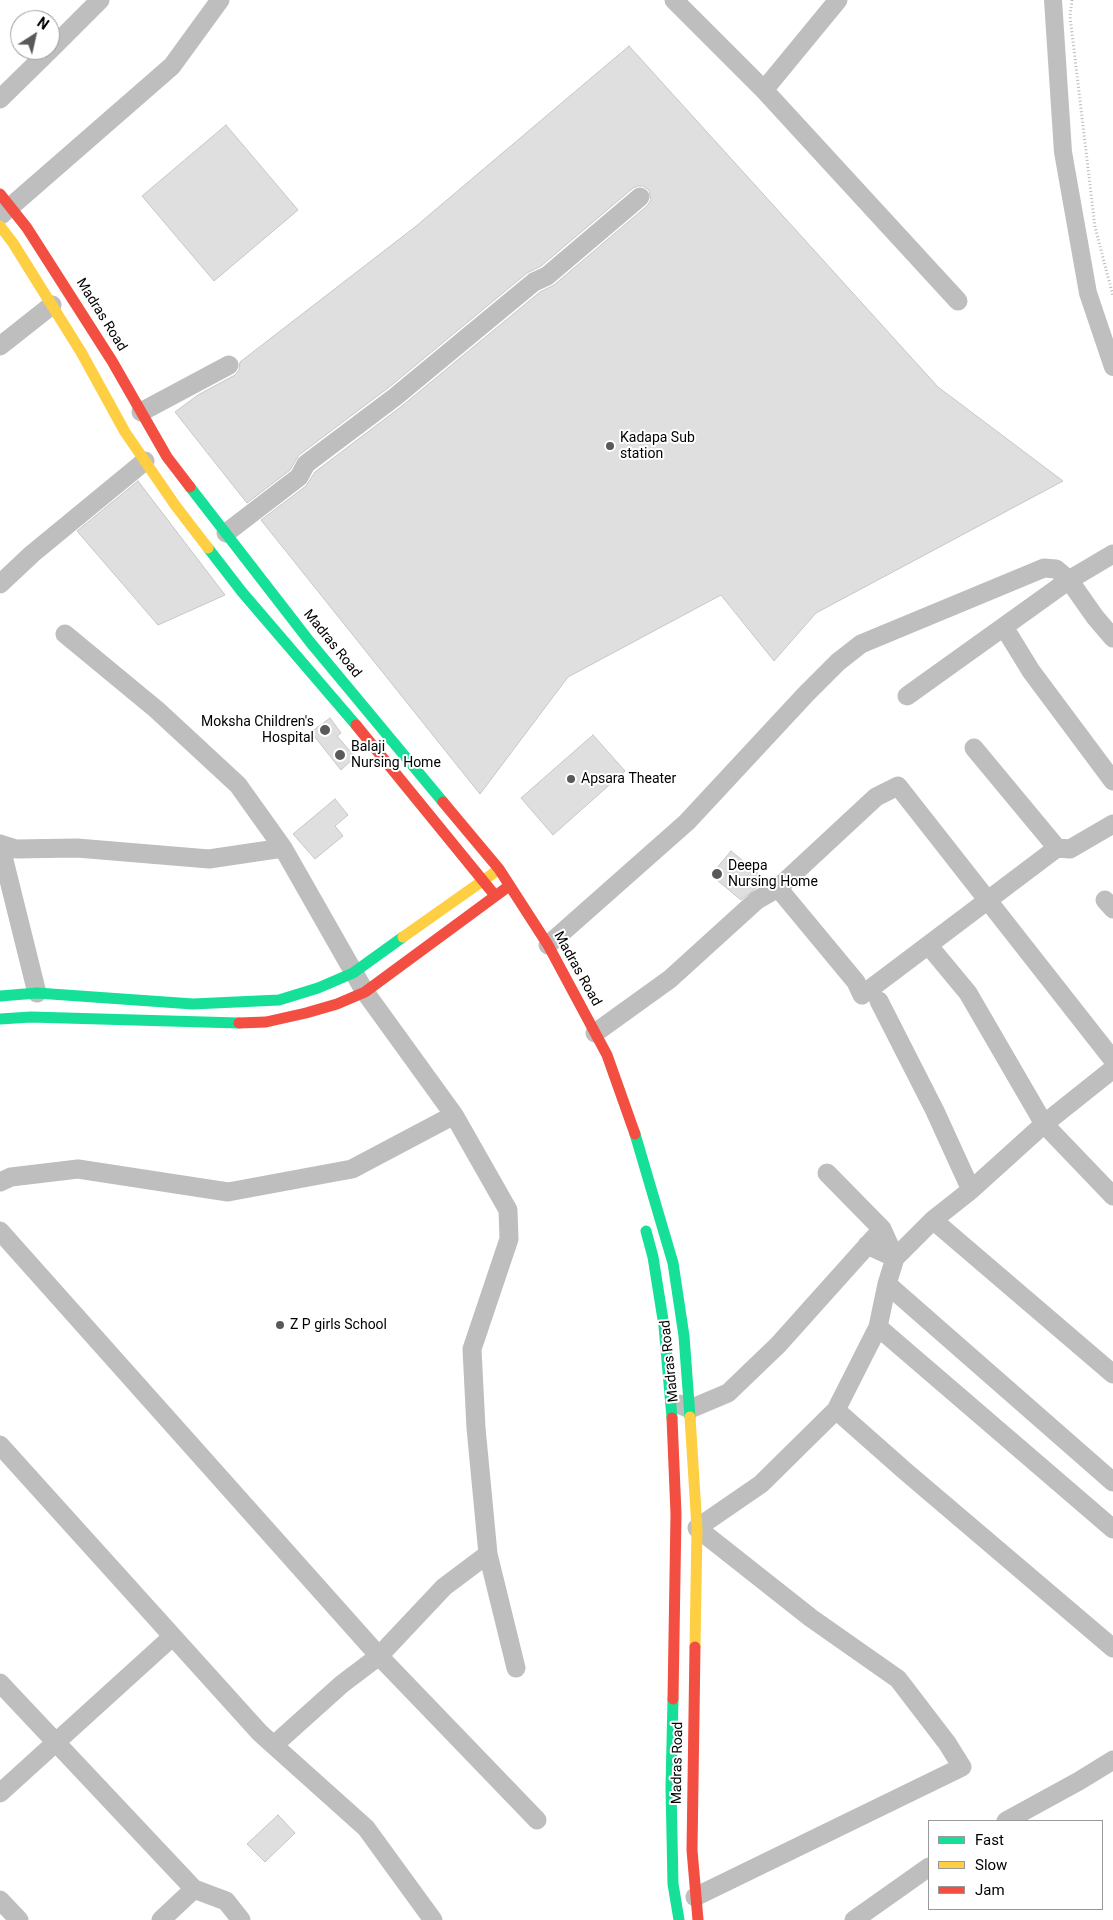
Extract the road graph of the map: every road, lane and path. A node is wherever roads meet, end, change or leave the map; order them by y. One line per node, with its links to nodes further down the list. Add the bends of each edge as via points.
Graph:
1 (100, 0): 6 (street)
2 (220, 0): 11 (street, via 172,66)
3 (674, 0): 8 (street)
4 (838, 0): 8 (street)
5 (1072, 0): 13 (path, via 1070,16 1094,227)
6 (60, 40)
7 (40, 60): 9 (street)
8 (764, 90): 14 (street)
9 (0, 99)
10 (640, 197): 20 (street, via 547,276 534,282 395,397 306,464 299,476)
11 (3, 205): 18 (main road, Madras Road, via 27,228)
12 (0, 226): 15 (main road)
13 (1113, 296)
14 (958, 302)
15 (52, 306): 16 (street); 19 (main road)
16 (0, 346)
17 (229, 365): 18 (street)
18 (141, 412): 20 (main road, Madras Road, via 167,457)
19 (145, 461): 23 (street); 35 (main road, via 242,592)
20 (226, 533): 34 (main road, Madras Road, via 310,642)
21 (1113, 554): 22 (street)
22 (1069, 580): 24 (street); 26 (street); 40 (street, via 1056,569 1044,568 862,644 838,662 806,694 686,822)
23 (0, 584)
24 (1004, 627): 27 (street); 29 (street, via 1031,671)
25 (65, 634): 32 (street, via 157,710 238,785)
26 (1113, 638)
27 (907, 696)
28 (974, 748): 33 (street)
29 (1113, 781)
30 (1111, 829): 33 (street, via 1070,849)
31 (0, 844): 32 (street, via 16,849 77,848 209,859); 44 (street)
32 (282, 848): 42 (street)
33 (1056, 848): 39 (street)
34 (499, 869): 35 (main road); 36 (main road, Madras Road)
35 (483, 879): 38 (main road); 42 (main road)
36 (509, 885): 38 (main road); 40 (main road, Madras Road)
37 (778, 888): 39 (street, via 876,797 898,786); 41 (street, via 856,982 862,995); 48 (street, via 757,900 670,979)
38 (498, 900): 43 (main road)
39 (987, 901): 41 (street); 49 (street)
40 (548, 944): 48 (main road, Madras Road)
41 (929, 946): 52 (street, via 968,993)
42 (353, 973): 43 (street); 44 (main road, via 279,1000 236,1003 193,1004)
43 (365, 992): 47 (main road, via 337,1004 266,1022); 51 (street)
44 (37, 993): 45 (main road)
45 (0, 996)
46 (879, 1001): 55 (street)
47 (0, 1019)
48 (595, 1033): 67 (main road, Madras Road, via 607,1055 641,1150 673,1263)
49 (1113, 1060)
50 (1113, 1069): 52 (street)
51 (454, 1115): 54 (street, via 352,1169 228,1192 78,1169 11,1177); 73 (street, via 508,1210 509,1239 472,1349)
52 (1044, 1124): 55 (street); 56 (street)
53 (827, 1173): 59 (street)
54 (0, 1182)
55 (971, 1190): 58 (street)
56 (1113, 1196)
57 (643, 1220): 66 (main road, via 655,1266)
58 (934, 1220): 62 (street); 65 (street)
59 (882, 1229): 61 (street); 62 (street)
60 (0, 1232): 76 (street)
61 (867, 1245): 62 (street); 67 (street, via 778,1345 728,1393)
62 (895, 1258): 63 (street)
63 (887, 1284): 64 (street); 70 (street)
64 (878, 1327): 68 (street); 72 (street)
65 (1113, 1374)
66 (671, 1401): 67 (street); 93 (main road, via 676,1514 671,1787 673,1884)
67 (690, 1409): 71 (main road, Madras Road)
68 (836, 1410): 71 (street, via 761,1484); 75 (street)
69 (0, 1445): 74 (street)
70 (1113, 1482)
71 (697, 1528): 87 (main road, Madras Road, via 692,1850); 87 (street, via 812,1618 898,1679 962,1767)
72 (1113, 1529)
73 (488, 1554): 76 (street, via 444,1587); 77 (street)
74 (172, 1636): 79 (street); 80 (street)
75 (1113, 1648)
76 (380, 1656): 80 (street, via 342,1684); 83 (street)
77 (516, 1668)
78 (0, 1683): 79 (street)
79 (56, 1742): 82 (street); 86 (street)
80 (274, 1744): 92 (street, via 366,1828)
81 (1113, 1760): 84 (street)
82 (0, 1793)
83 (537, 1820)
84 (1008, 1820)
85 (928, 1868): 95 (street)
86 (194, 1889): 90 (street); 91 (street, via 226,1901)
87 (695, 1897): 94 (main road, Madras Road)
88 (0, 1900): 89 (street)
89 (19, 1920)
90 (161, 1920)
91 (241, 1920)
92 (433, 1920)
93 (679, 1920)
94 (698, 1920)
95 (854, 1920)

